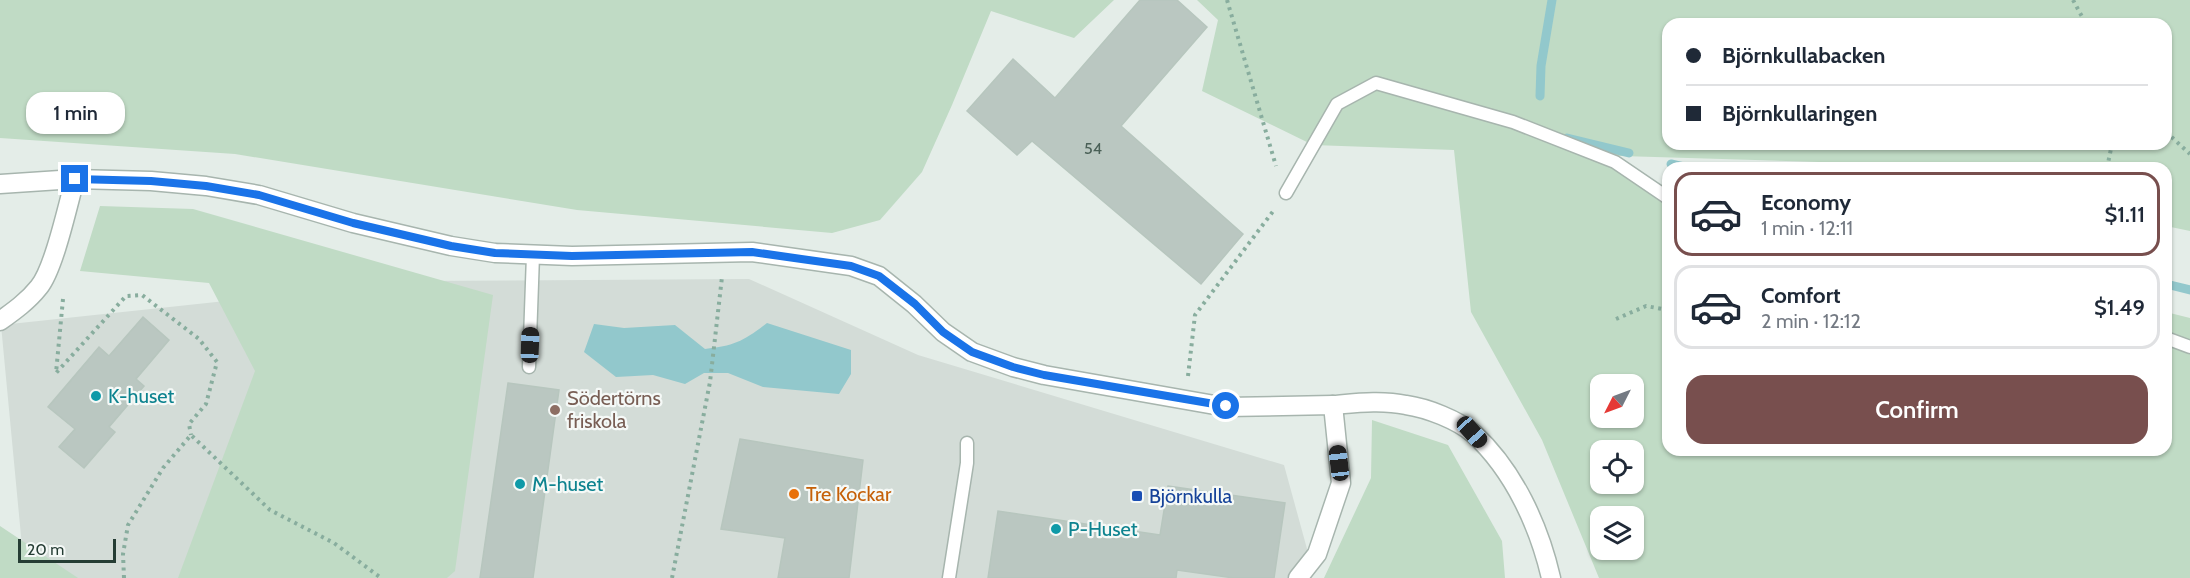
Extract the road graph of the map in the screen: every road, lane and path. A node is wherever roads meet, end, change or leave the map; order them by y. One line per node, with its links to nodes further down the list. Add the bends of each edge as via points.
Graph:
1 (1227, 0): 8 (path)
2 (2073, 0): 3 (path)
3 (2083, 18)
4 (2172, 138): 5 (path)
5 (2190, 154)
6 (75, 179): 7 (street); 10 (street, via 206,186 259,195 451,246); 12 (street)
7 (0, 184)
8 (1286, 193): 9 (lane, via 1337,104 1376,83 1513,122 1615,162); 19 (path, via 1195,315)
9 (1662, 194)
10 (533, 255): 18 (lane); 19 (street, via 752,252 851,266 879,276 972,352 1044,375)
11 (722, 275): 25 (path, via 710,382)
12 (41, 285): 15 (street); 21 (path, via 64,300 56,373 126,296 142,295 199,339 217,362 206,404 189,424)
13 (1662, 309): 14 (path, via 1646,306)
14 (1616, 320)
15 (0, 321)
16 (2172, 340): 17 (lane)
17 (2190, 347)
18 (529, 367)
19 (1185, 399): 20 (street, via 1226,406)
20 (1333, 405): 27 (street, via 1341,483 1317,554); 28 (street, via 1406,405 1439,414 1472,432 1497,459 1525,503)
21 (191, 435): 23 (path, via 163,468 128,525); 24 (path, via 270,510 334,543)
22 (967, 443): 26 (lane)
23 (124, 578)
24 (381, 578)
25 (672, 578)
26 (949, 578)
27 (1298, 578)
28 (1551, 578)

